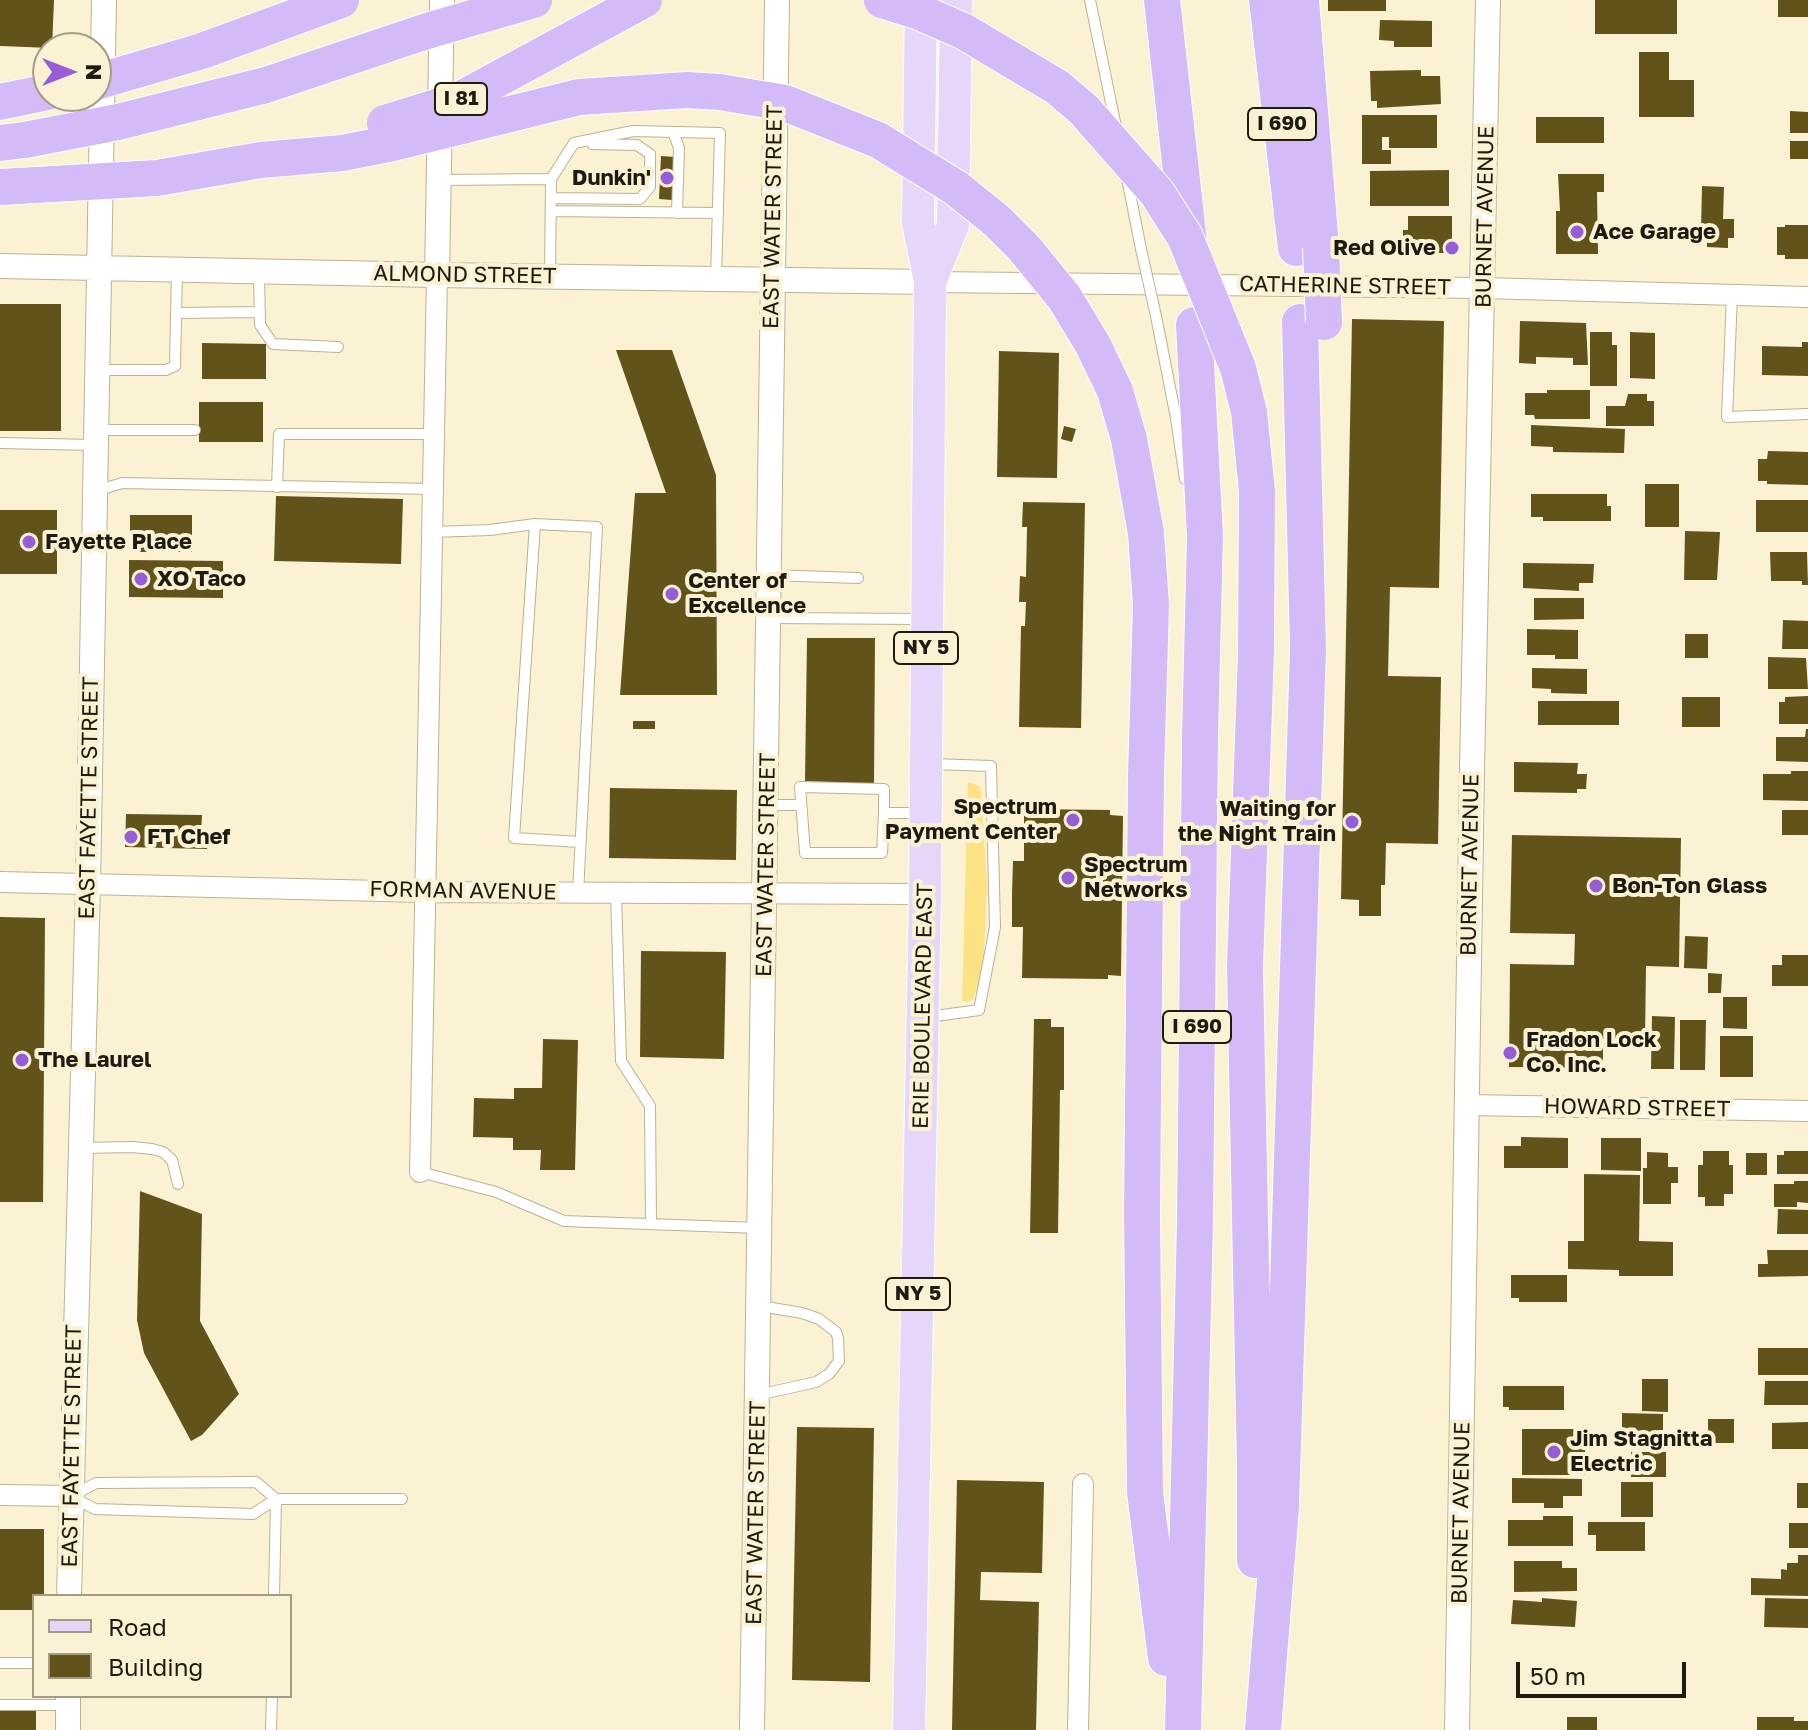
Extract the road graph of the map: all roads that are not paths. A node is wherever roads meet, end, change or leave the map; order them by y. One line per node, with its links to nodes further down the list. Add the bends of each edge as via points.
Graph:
1 (104, 0): 31 (street, EAST FAYETTE STREET)
2 (341, 0): 15 (highway, bridge)
3 (442, 0): 23 (street)
4 (534, 0): 19 (highway, bridge, via 266,85 118,122)
5 (644, 0): 21 (highway, I 81, bridge, via 459,100)
6 (777, 0): 37 (street, EAST WATER STREET)
7 (882, 0): 105 (highway, bridge, via 963,31 1057,87 1084,110 1157,193 1185,237 1238,368 1249,412 1257,491 1245,967)
8 (921, 0): 38 (main road, ERIE BOULEVARD EAST / NY 5, via 918,223)
9 (956, 0): 38 (main road, ERIE BOULEVARD EAST / NY 5, via 953,225)
10 (1090, 0): 52 (lane, bridge, via 1176,418)
11 (1162, 0): 62 (highway, I 690, bridge, via 1189,243 1205,536)
12 (1267, 0): 29 (highway, I 690)
13 (1301, 0): 29 (highway)
14 (1488, 0): 39 (street, BURNET AVENUE)
15 (112, 77)
16 (32, 95): 17 (highway)
17 (0, 102)
18 (673, 132): 20 (lane, via 633,131); 27 (lane, via 679,148); 28 (lane, via 720,133)
19 (0, 143)
20 (574, 143): 22 (lane); 25 (lane, via 637,145 650,154 650,187 640,199)
21 (261, 160): 24 (highway, I 81, bridge, via 157,178); 103 (highway, bridge, via 393,143 579,97 687,90 785,103 878,140 956,188 1024,248 1064,297 1093,345 1115,391 1132,451 1151,605 1142,1214 1145,1492)
22 (551, 179): 23 (lane); 25 (lane)
23 (439, 180): 34 (street)
24 (0, 187)
25 (551, 198): 26 (lane)
26 (551, 211): 27 (lane); 35 (lane)
27 (677, 213): 28 (lane)
28 (718, 213): 36 (lane)
29 (1308, 248): 106 (highway, I 690, via 1308,649 1281,1492)
30 (0, 266): 31 (street, ALMOND STREET)
31 (100, 268): 32 (street, ALMOND STREET); 45 (street, EAST FAYETTE STREET)
32 (177, 270): 33 (street, ALMOND STREET); 43 (lane)
33 (259, 272): 34 (street, ALMOND STREET); 42 (lane)
34 (437, 275): 35 (street, ALMOND STREET); 48 (street)
35 (550, 277): 36 (street, ALMOND STREET)
36 (716, 279): 37 (street, ALMOND STREET)
37 (772, 280): 38 (street, ALMOND STREET); 57 (street, EAST WATER STREET)
38 (930, 282): 39 (street, CATHERINE STREET); 61 (main road, ERIE BOULEVARD EAST / NY 5)
39 (1484, 288): 40 (street, CATHERINE STREET); 77 (street, BURNET AVENUE)
40 (1732, 295): 41 (street, CATHERINE STREET); 46 (lane, via 1727,417)
41 (1808, 297)
42 (260, 312): 43 (lane); 44 (lane, via 260,325 273,344)
43 (176, 313): 45 (lane, via 175,366)
44 (338, 347)
45 (98, 370): 49 (street, EAST FAYETTE STREET)
46 (1808, 414)
47 (195, 430): 49 (lane)
48 (434, 434): 51 (lane, via 279,434); 53 (street)
49 (96, 437): 50 (lane); 54 (street, EAST FAYETTE STREET)
50 (0, 443)
51 (277, 487): 53 (lane); 54 (lane, via 122,483)
52 (1185, 488)
53 (433, 489): 56 (street)
54 (95, 491): 70 (street, EAST FAYETTE STREET)
55 (535, 524): 56 (lane); 68 (lane, via 597,527); 68 (lane, via 514,838)
56 (432, 532): 71 (street)
57 (769, 575): 58 (lane); 60 (street, EAST WATER STREET)
58 (858, 578)
59 (1192, 597): 62 (lane)
60 (768, 618): 61 (lane); 64 (street, EAST WATER STREET)
61 (927, 619): 63 (main road, ERIE BOULEVARD EAST / NY 5)
62 (1200, 737): 104 (highway, I 690)
63 (926, 764): 67 (main road, ERIE BOULEVARD EAST / NY 5); 76 (lane, via 991,766 995,927 979,1010)
64 (766, 805): 65 (lane); 74 (street, EAST WATER STREET)
65 (800, 805): 66 (lane, via 800,787 884,789); 66 (lane, via 805,853 882,853)
66 (884, 813): 67 (lane)
67 (925, 813): 75 (main road, ERIE BOULEVARD EAST / NY 5)
68 (580, 842): 72 (lane)
69 (0, 882): 70 (street, FORMAN AVENUE)
70 (88, 885): 71 (street, FORMAN AVENUE); 79 (street, EAST FAYETTE STREET)
71 (424, 892): 72 (street, FORMAN AVENUE); 80 (street)
72 (578, 893): 73 (street, FORMAN AVENUE)
73 (616, 893): 74 (street, FORMAN AVENUE); 82 (lane, via 621,1061 650,1106)
74 (765, 894): 75 (street, FORMAN AVENUE); 83 (street, EAST WATER STREET)
75 (925, 894): 76 (main road, ERIE BOULEVARD EAST / NY 5)
76 (923, 1017): 101 (main road, ERIE BOULEVARD EAST / NY 5)
77 (1467, 1105): 78 (street, HOWARD STREET); 107 (street, BURNET AVENUE)
78 (1808, 1111)
79 (80, 1148): 81 (lane, via 163,1152 172,1160); 88 (street, EAST FAYETTE STREET)
80 (420, 1172): 82 (lane, via 496,1192 564,1221)
81 (178, 1184)
82 (651, 1224): 83 (lane)
83 (761, 1228): 84 (street, EAST WATER STREET)
84 (760, 1306): 85 (street, EAST WATER STREET); 85 (lane, via 819,1319 836,1332 839,1361 816,1382)
85 (758, 1395): 100 (street, EAST WATER STREET)
86 (1083, 1484): 102 (street)
87 (0, 1495): 88 (street)
88 (70, 1496): 89 (lane, via 95,1509 253,1514); 89 (lane, via 96,1483 256,1482); 91 (street, EAST FAYETTE STREET)
89 (276, 1499): 90 (lane); 92 (lane)
90 (402, 1499)
91 (69, 1594)
92 (274, 1594)
93 (0, 1663): 94 (lane)
94 (32, 1663)
95 (272, 1698): 99 (lane)
96 (68, 1700): 97 (lane); 98 (street)
97 (0, 1705)
98 (68, 1730)
99 (271, 1730)
100 (752, 1730)
101 (909, 1730)
102 (1078, 1730)
103 (1175, 1730)
104 (1183, 1730)
105 (1256, 1730)
106 (1263, 1730)
107 (1457, 1730)

